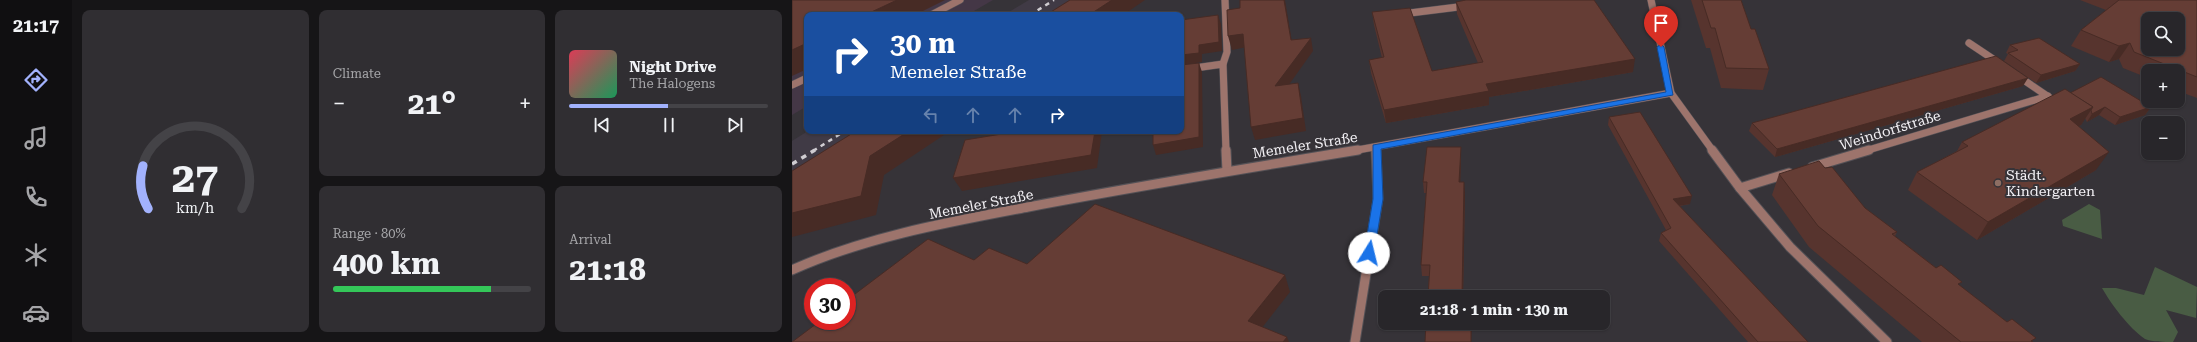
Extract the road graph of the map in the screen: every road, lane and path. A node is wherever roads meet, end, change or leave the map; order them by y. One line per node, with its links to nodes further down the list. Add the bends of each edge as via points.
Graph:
1 (960, 0): 5 (street)
2 (1225, 0): 8 (street, via 1227,52)
3 (1651, 0): 12 (street)
4 (1476, 5): 6 (street)
5 (937, 12)
6 (1393, 15)
7 (1969, 43): 13 (street)
8 (1222, 64): 9 (street); 16 (street)
9 (1184, 70)
10 (804, 80): 11 (street)
11 (792, 86)
12 (1670, 93): 15 (street, Memeler Straße); 17 (street)
13 (2048, 96): 14 (street); 17 (street, Weindorfstraße)
14 (2059, 104)
15 (1376, 147): 16 (street, Memeler Straße); 19 (street, via 1378,199)
16 (1227, 171): 18 (street, Memeler Straße, via 941,224 821,257)
17 (1740, 188): 20 (street, via 1790,247)
18 (792, 270)
19 (1355, 342)
20 (1887, 342)

